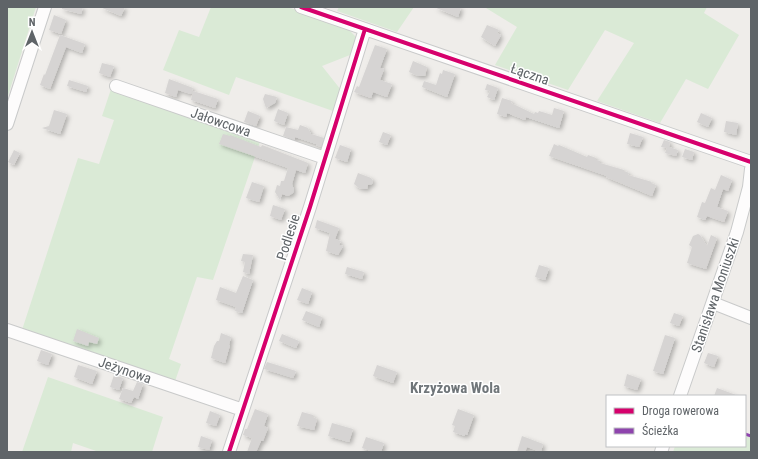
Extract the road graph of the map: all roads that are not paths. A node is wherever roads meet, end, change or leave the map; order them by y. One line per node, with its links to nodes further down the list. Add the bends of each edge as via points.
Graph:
1 (45, 7): 5 (street)
2 (301, 7): 3 (street, Łączna)
3 (365, 28): 6 (street, Podlesie); 7 (street, Łączna)
4 (116, 86): 6 (street, Jałowcowa)
5 (7, 124)
6 (325, 158): 14 (street, Podlesie)
7 (751, 162)
8 (751, 169): 9 (street, Stanisława Moniuszki)
9 (747, 211): 10 (street, Stanisława Moniuszki)
10 (713, 303): 11 (street); 13 (street, Stanisława Moniuszki)
11 (751, 318)
12 (7, 330): 14 (street, Jeżynowa)
13 (680, 395)
14 (243, 410): 15 (street, Podlesie)
15 (229, 452)

